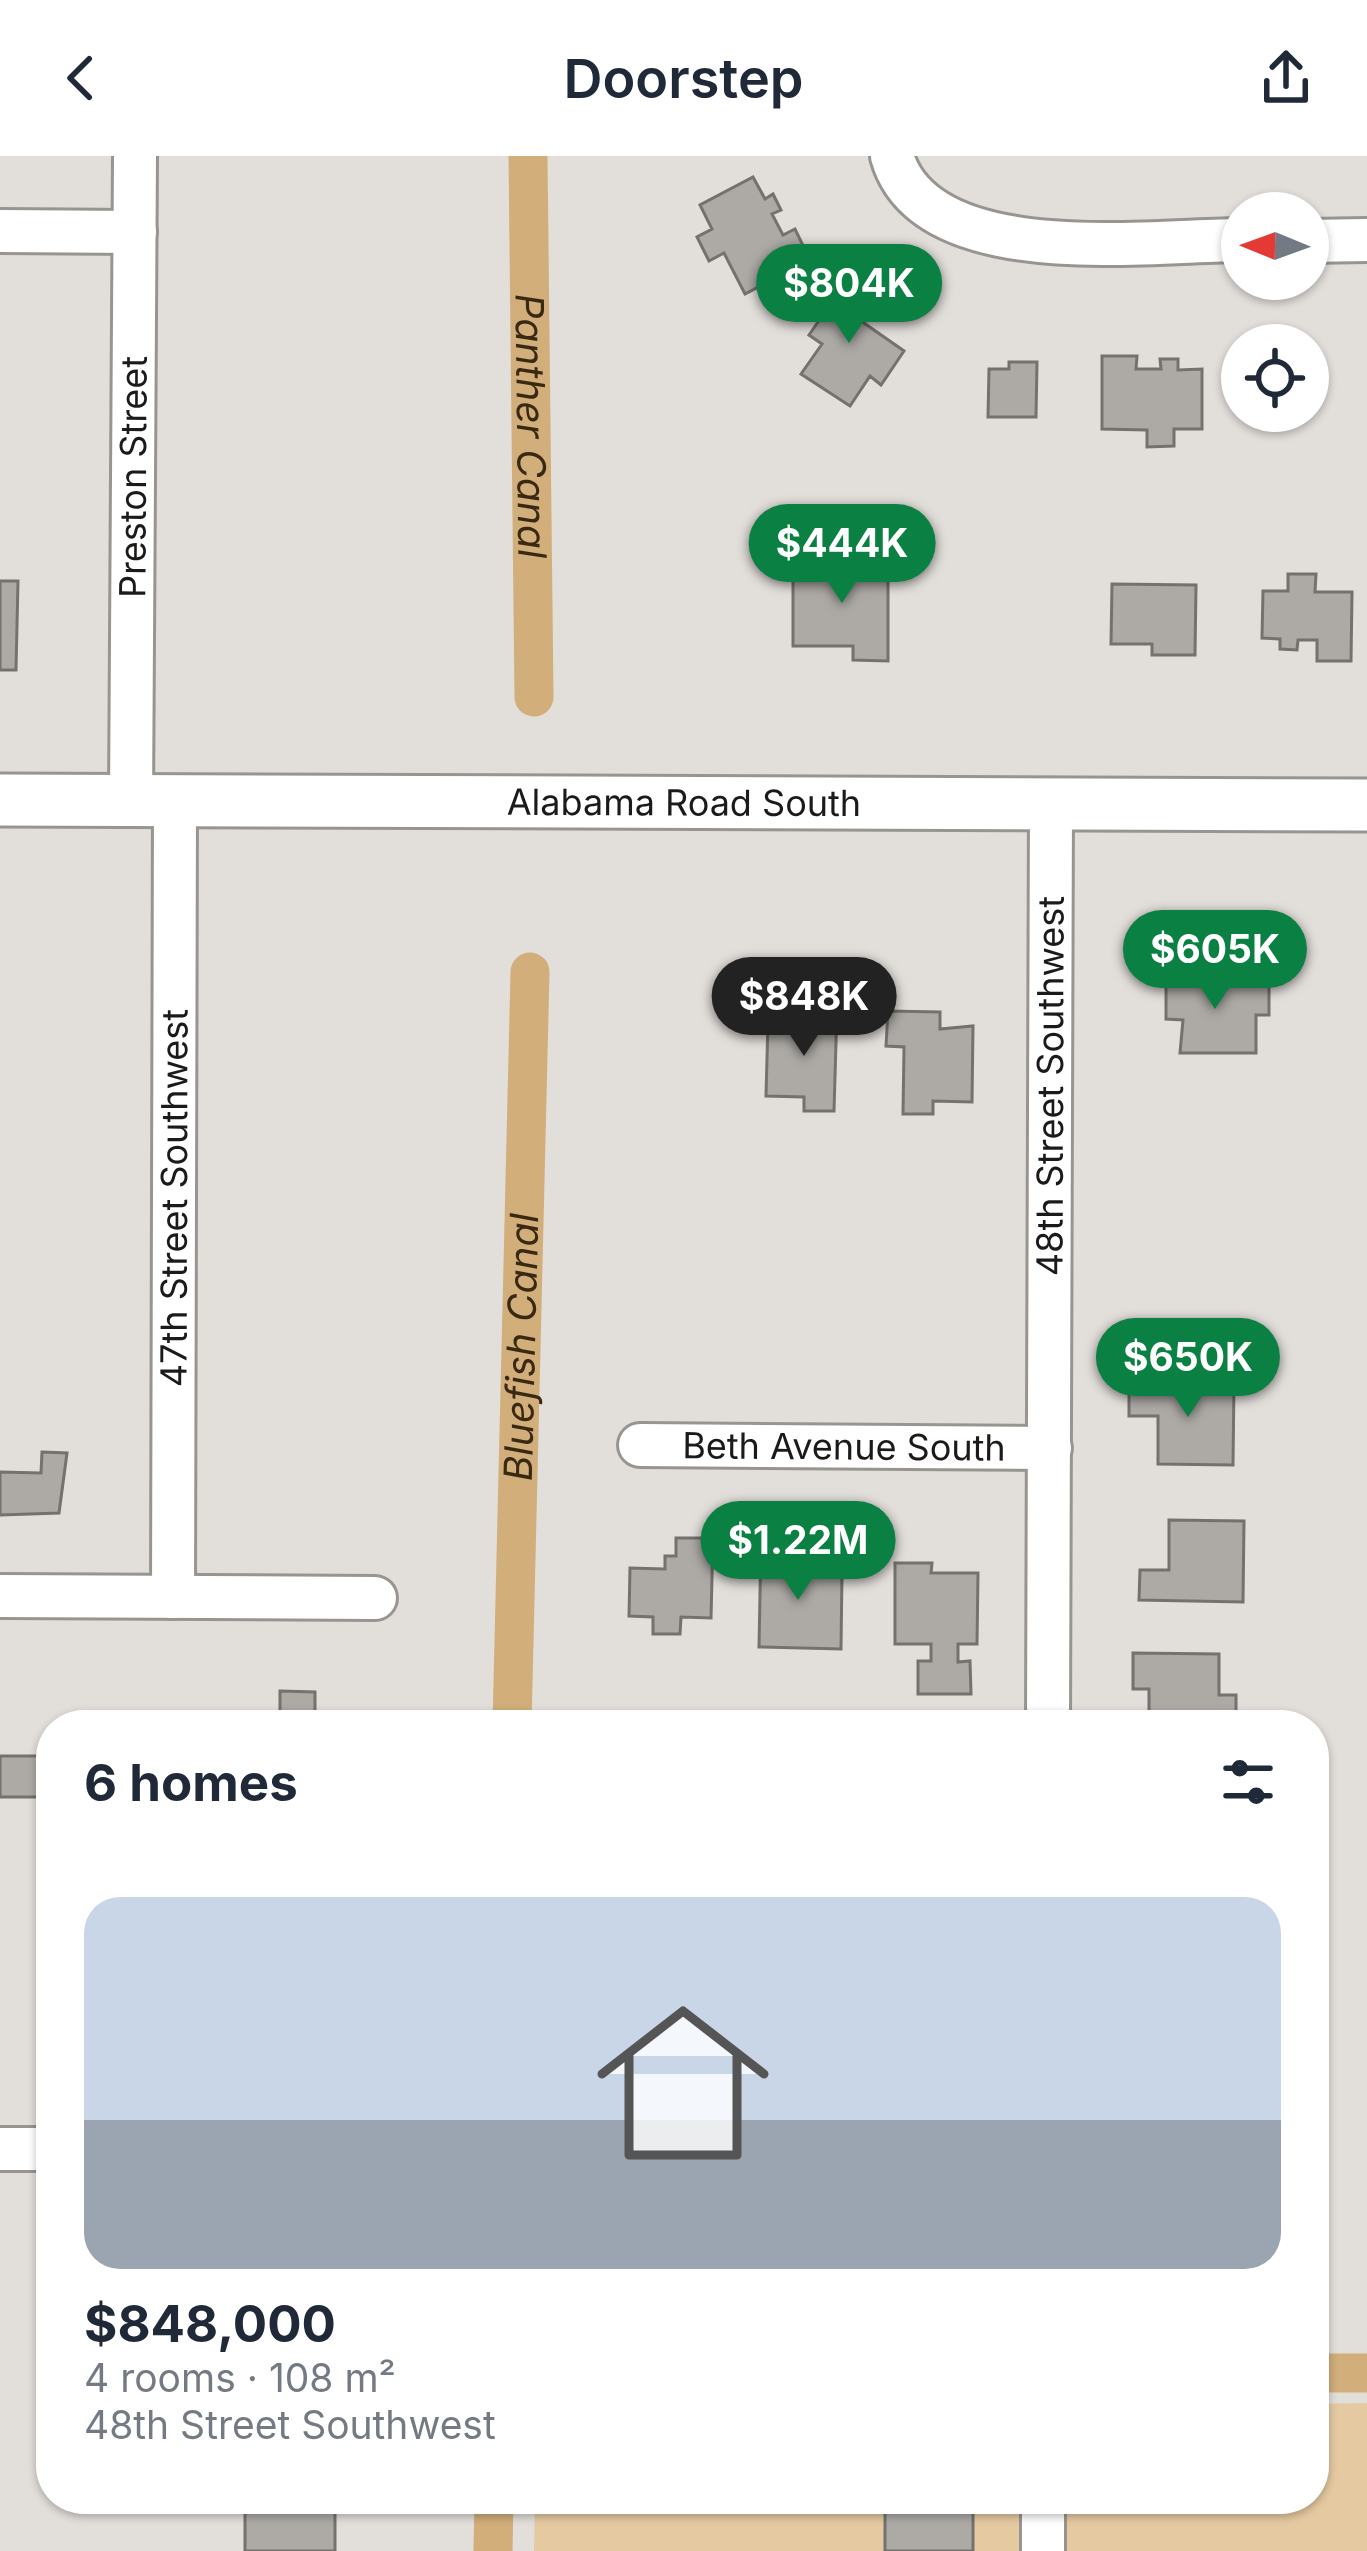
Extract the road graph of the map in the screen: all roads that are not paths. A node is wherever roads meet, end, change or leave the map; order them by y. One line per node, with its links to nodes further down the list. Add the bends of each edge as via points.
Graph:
1 (135, 156): 4 (street, Preston Street)
2 (892, 156): 6 (street, via 921,203 970,231 1033,240)
3 (0, 231): 4 (street)
4 (135, 232): 9 (street, Preston Street)
5 (1367, 240): 7 (street)
6 (1221, 241)
7 (1329, 241)
8 (0, 800): 9 (street, Alabama Road South)
9 (153, 801): 10 (street, Alabama Road South); 15 (street, 47th Street Southwest)
10 (1051, 804): 11 (street, Alabama Road South); 13 (street, 48th Street Southwest)
11 (1367, 805)
12 (640, 1445): 13 (street, Beth Avenue South)
13 (1050, 1448): 17 (street, 48th Street Southwest)
14 (0, 1596): 15 (street)
15 (173, 1597): 16 (street)
16 (375, 1598)
17 (1048, 1710)
18 (0, 2149): 19 (street)
19 (36, 2149)
20 (1043, 2514): 21 (street)
21 (1042, 2551)

